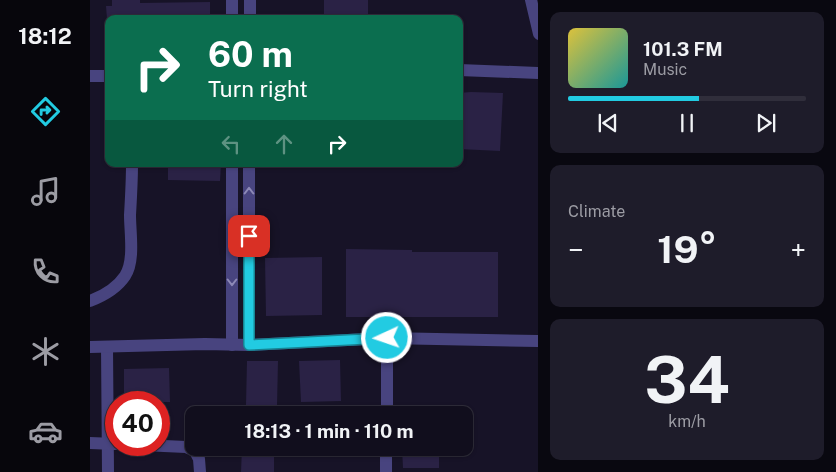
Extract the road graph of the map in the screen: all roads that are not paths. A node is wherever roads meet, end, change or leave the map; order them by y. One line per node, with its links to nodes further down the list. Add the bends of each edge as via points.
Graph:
1 (232, 0): 4 (street)
2 (250, 0): 5 (street)
3 (531, 0): 6 (street)
4 (232, 15)
5 (250, 15)
6 (538, 34)
7 (463, 70): 8 (street)
8 (538, 73)
9 (90, 76): 10 (street)
10 (105, 76)
11 (132, 167): 14 (street, via 130,263 125,276 114,287)
12 (232, 167): 17 (street, one-way to 17)
13 (249, 167): 18 (street, one-way to 13)
14 (90, 301)
15 (387, 338): 16 (street); 18 (street); 22 (street)
16 (538, 341)
17 (232, 345): 18 (street); 19 (street)
18 (249, 345)
19 (107, 347): 20 (street); 21 (street)
20 (90, 348)
21 (109, 391)
22 (387, 406)
23 (90, 443): 24 (street)
24 (105, 444)
25 (170, 446): 29 (street, via 195,451)
26 (110, 456): 28 (street)
27 (386, 456): 30 (street)
28 (108, 472)
29 (200, 472)
30 (386, 472)

